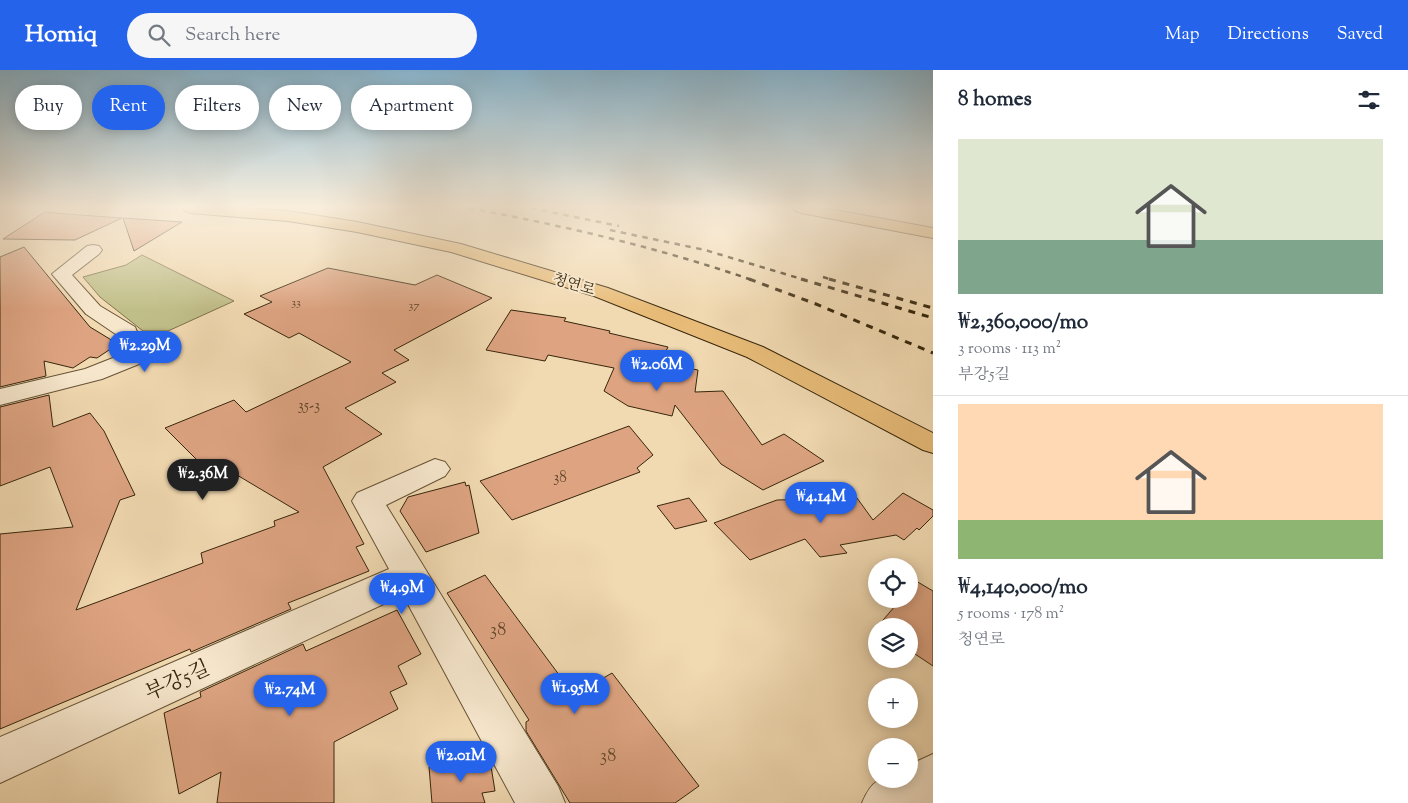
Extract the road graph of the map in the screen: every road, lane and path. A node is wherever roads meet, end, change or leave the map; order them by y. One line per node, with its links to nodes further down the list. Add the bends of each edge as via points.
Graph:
1 (429, 242): 4 (main road, 청연로, via 600,292 755,352)
2 (93, 250): 3 (street, via 61,274 93,310 127,332 136,357 93,374)
3 (0, 397)
4 (933, 444)
5 (435, 469): 6 (street, via 368,501)
6 (410, 576): 7 (street, 부강5길); 9 (street)
7 (0, 760)
8 (933, 777): 10 (street)
9 (541, 803)
10 (886, 803)

